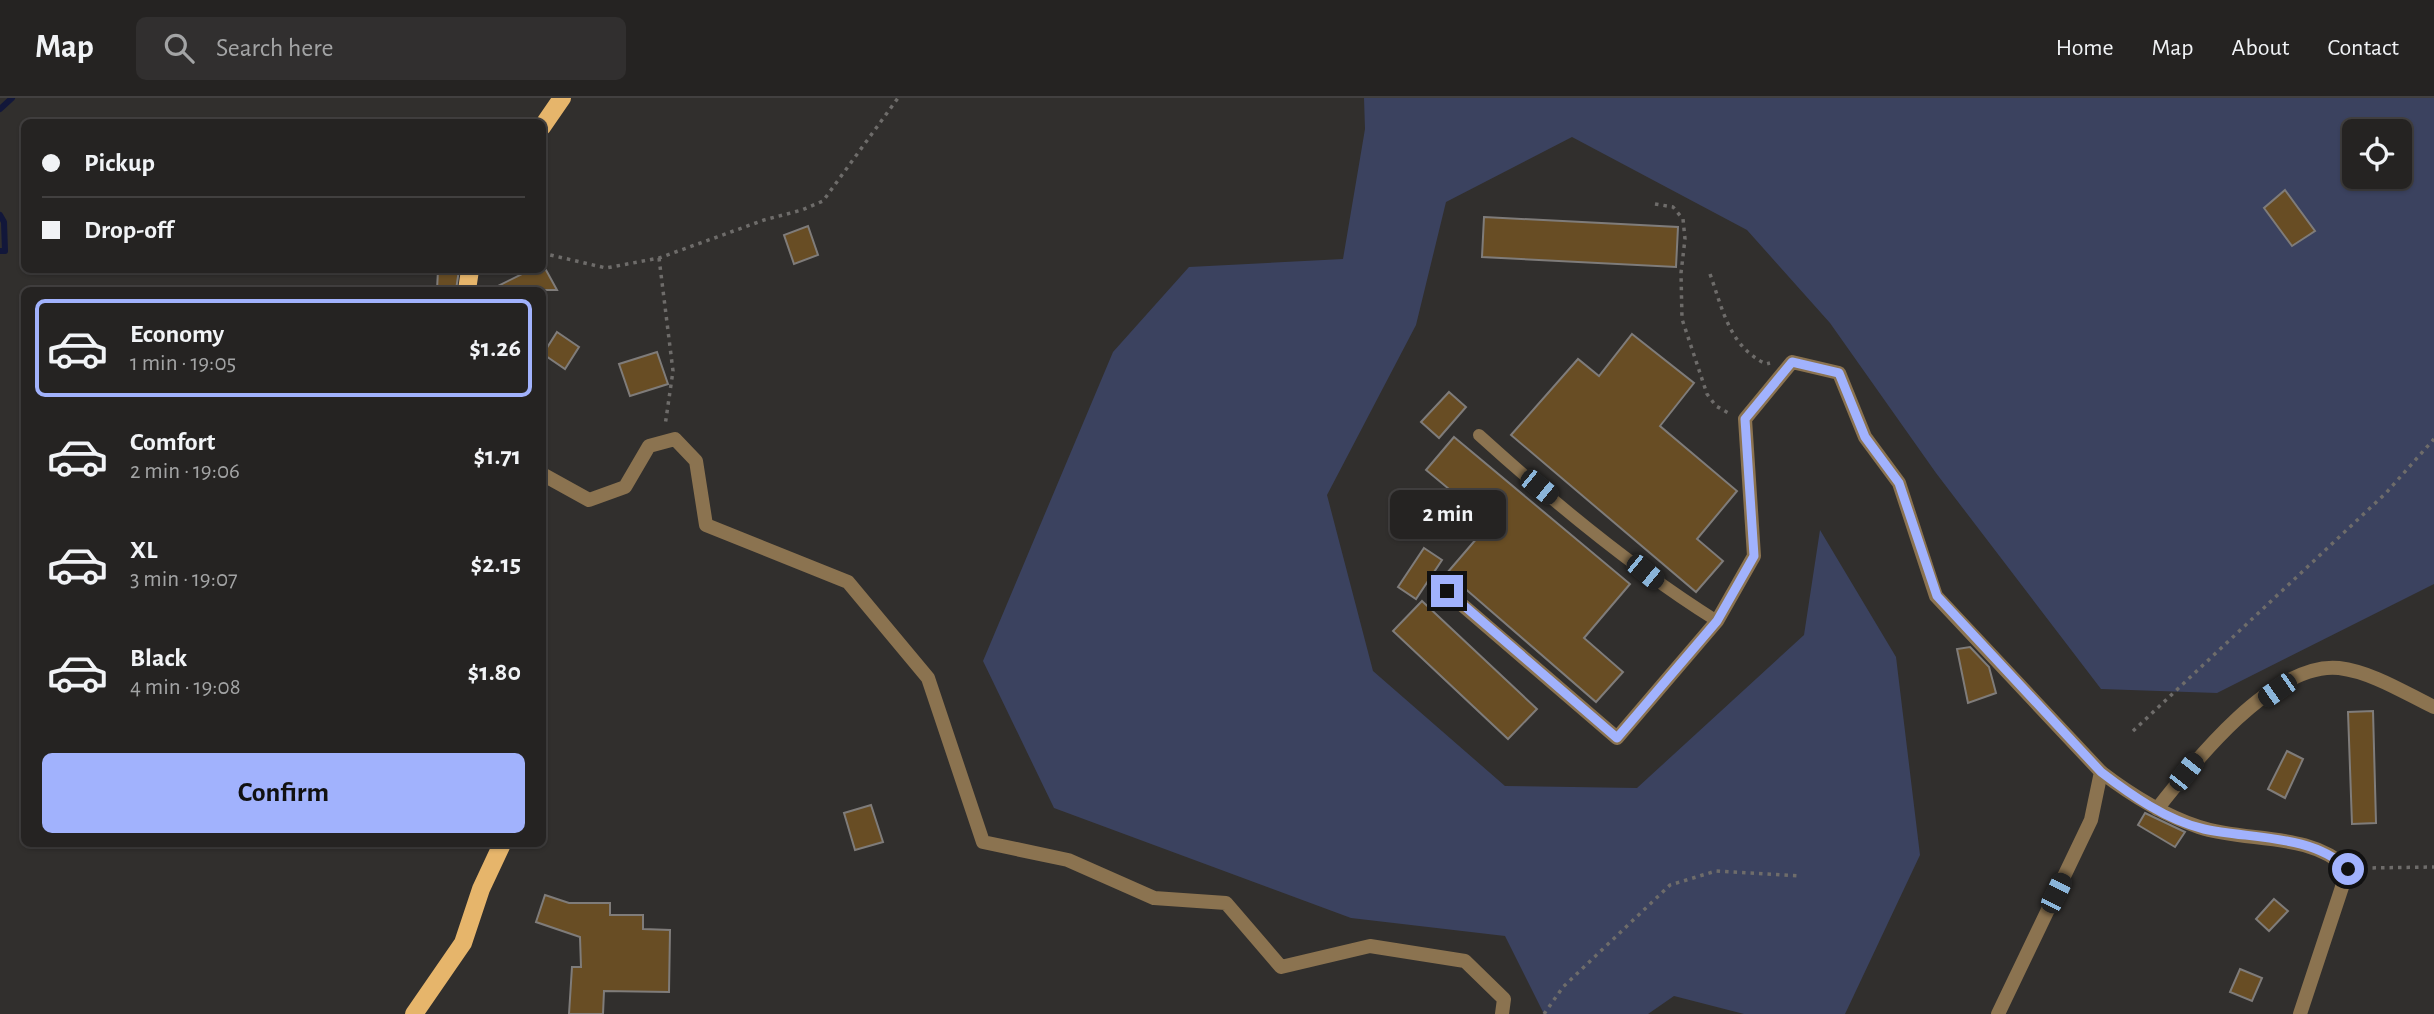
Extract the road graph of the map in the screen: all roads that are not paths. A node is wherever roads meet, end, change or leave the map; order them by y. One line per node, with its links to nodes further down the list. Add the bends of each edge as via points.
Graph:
1 (562, 98): 2 (main road)
2 (546, 121)
3 (1479, 435): 6 (lane, via 1666,589)
4 (546, 476): 12 (street, via 589,500 625,487 649,446 675,439 695,461 706,526 848,582 928,678 983,842 1068,860 1154,898 1226,903 1281,967 1370,946 1465,961 1504,999)
5 (1447, 591): 6 (street, via 1617,738)
6 (1717, 621): 8 (street, via 1754,556 1745,419 1792,362 1839,373 1865,437 1899,483 1937,596)
7 (2434, 707): 9 (street, via 2360,673 2318,668 2262,700 2210,745)
8 (2101, 772): 9 (street); 13 (street, via 2091,820)
9 (2157, 809): 14 (street, via 2202,828 2295,843 2338,859 2348,869)
10 (501, 847): 11 (main road, via 463,943)
11 (414, 1014)
12 (1502, 1014)
13 (1998, 1014)
14 (2301, 1014)

